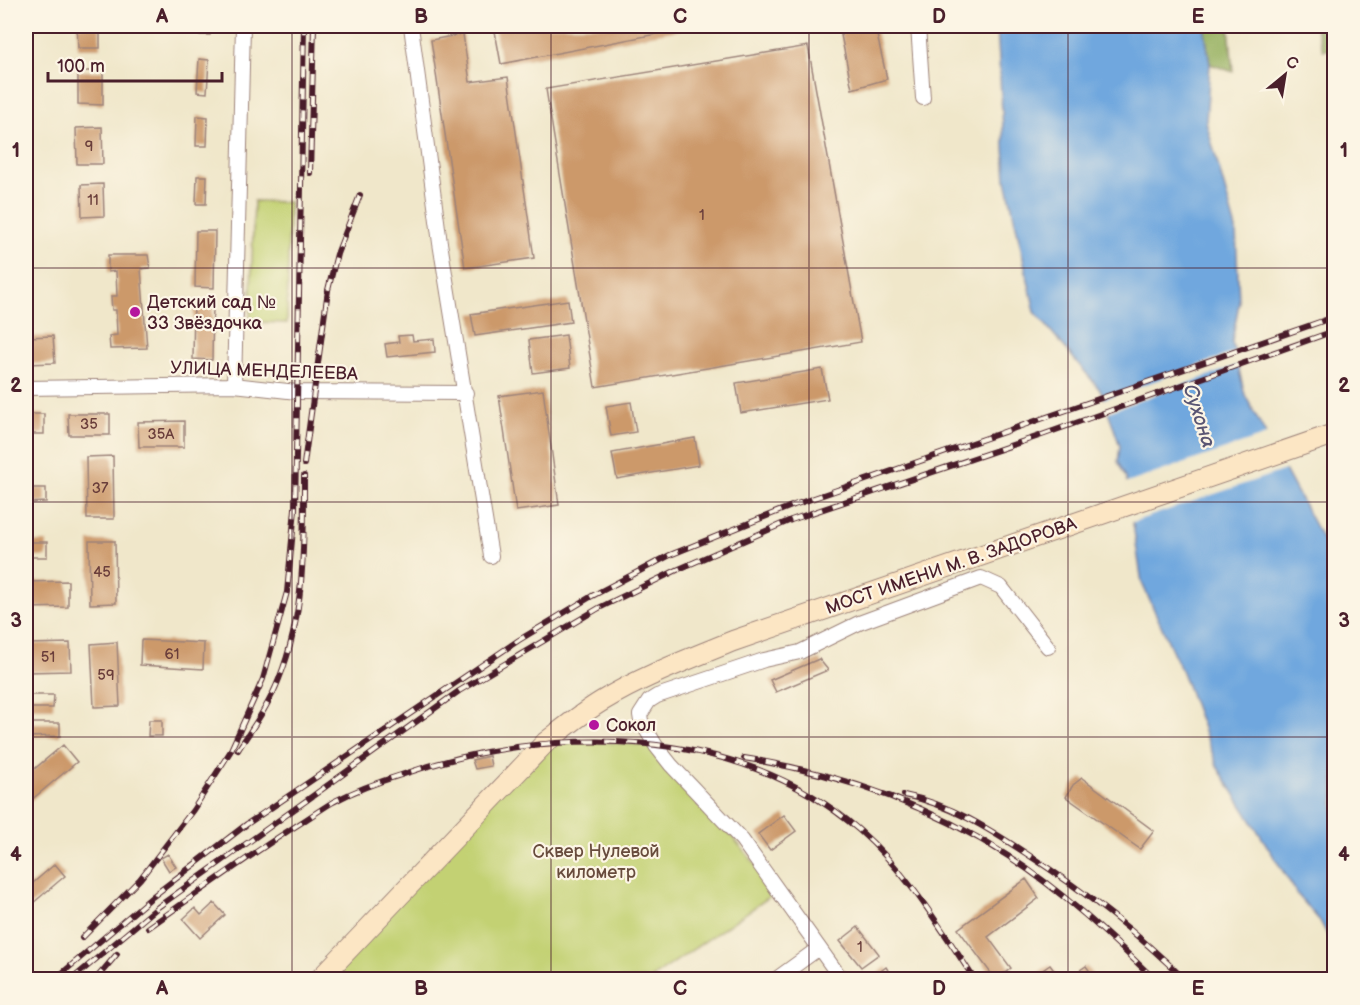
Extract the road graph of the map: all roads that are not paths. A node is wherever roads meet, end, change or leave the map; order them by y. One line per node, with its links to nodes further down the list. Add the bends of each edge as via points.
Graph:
1 (243, 26): 5 (street)
2 (411, 26): 7 (street, via 440,243)
3 (918, 26): 4 (street)
4 (923, 98)
5 (234, 385): 6 (street, УЛИЦА МЕНДЕЛЕЕВА); 7 (street, УЛИЦА МЕНДЕЛЕЕВА, via 297,392)
6 (26, 388)
7 (466, 393): 9 (street)
8 (1335, 434): 12 (main road, МОСТ ИМЕНИ М. В. ЗАДОРОВА, via 733,641 634,684 576,717 546,742)
9 (491, 556)
10 (1048, 647): 11 (street, via 1002,587 981,578 859,623 800,652 764,660 650,700 640,715 656,746 742,840)
11 (819, 948): 13 (street); 14 (street)
12 (319, 980)
13 (775, 980)
14 (842, 980)

